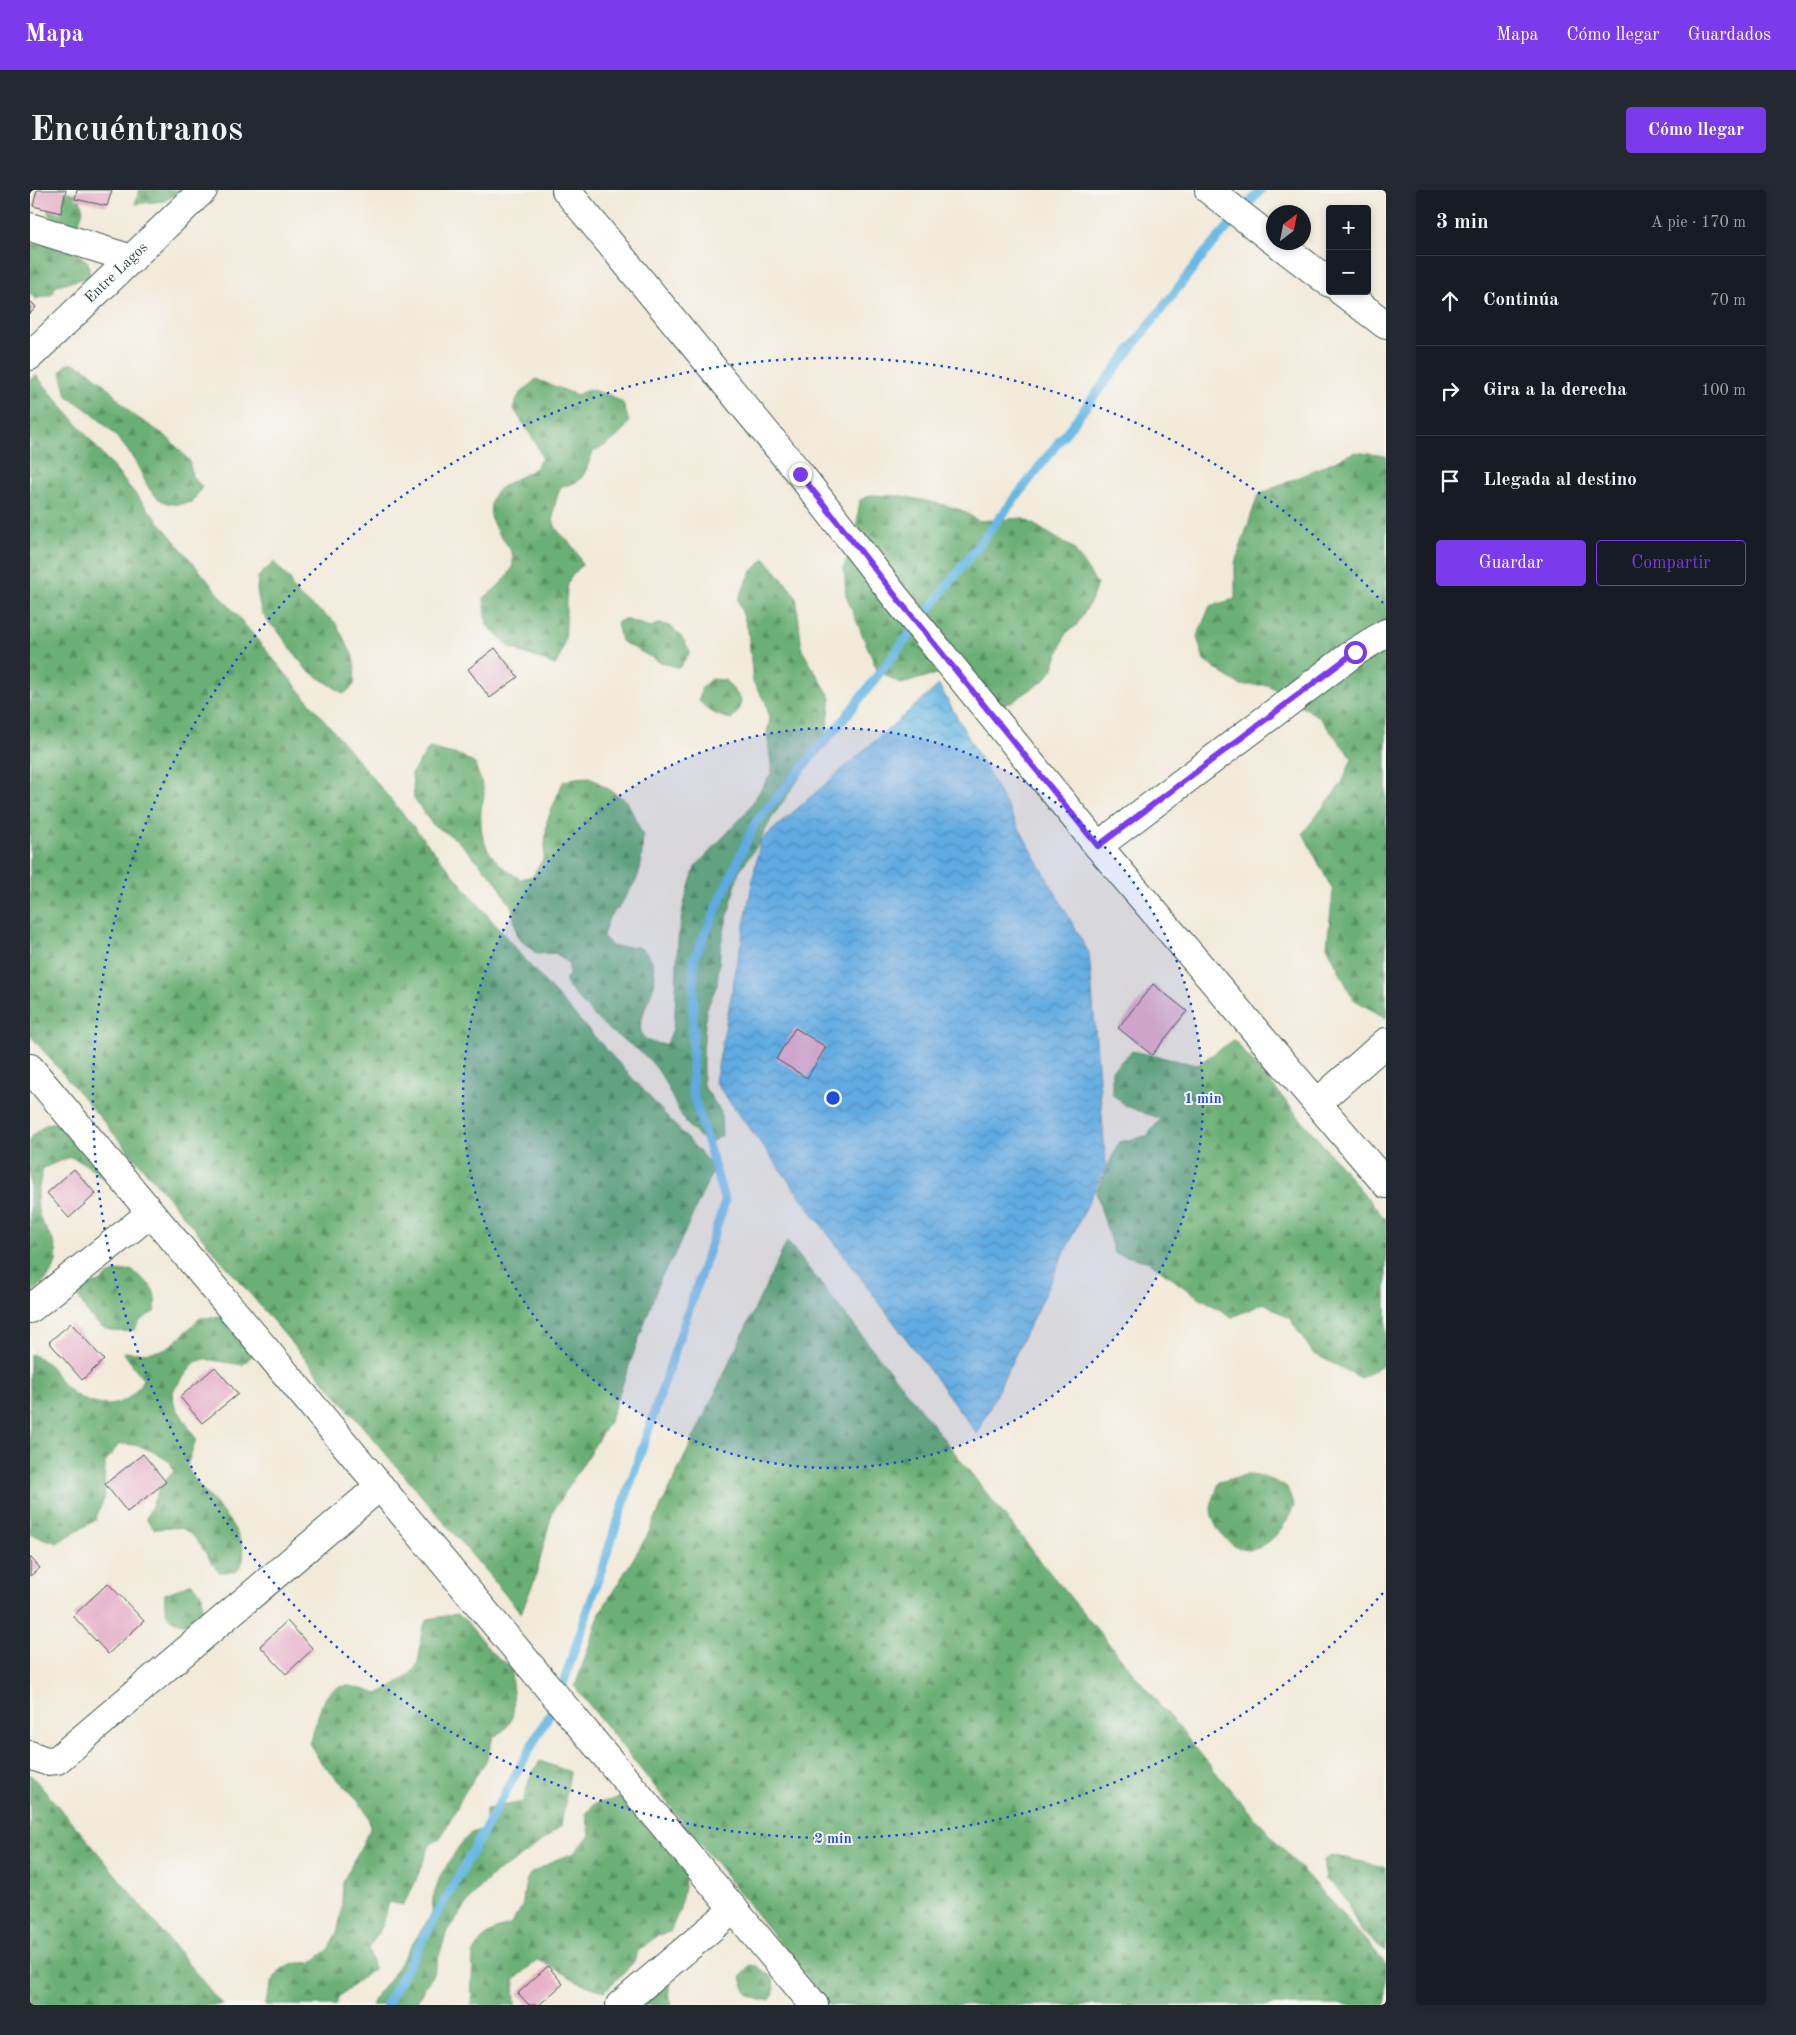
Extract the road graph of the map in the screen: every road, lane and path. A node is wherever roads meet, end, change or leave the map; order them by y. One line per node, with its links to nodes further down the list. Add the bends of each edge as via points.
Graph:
1 (204, 190): 7 (street, Entre Lagos)
2 (566, 190): 13 (street, via 800,474)
3 (1209, 190): 5 (street)
4 (30, 227): 7 (street)
5 (1266, 235)
6 (1286, 250): 8 (street)
7 (132, 259): 11 (street, Entre Lagos)
8 (1326, 280)
9 (1346, 295): 10 (street)
10 (1386, 325)
11 (30, 356)
12 (1386, 633): 13 (street, via 1355,652)
13 (1098, 846): 16 (street)
14 (1386, 1042): 16 (street)
15 (30, 1068): 18 (street)
16 (1317, 1104): 17 (street)
17 (1386, 1184)
18 (151, 1213): 19 (street); 20 (street)
19 (30, 1310)
20 (380, 1486): 21 (street, via 57,1760 46,1761); 22 (street)
21 (30, 1755)
22 (734, 1909): 23 (street); 24 (street)
23 (620, 2005)
24 (814, 2005)

